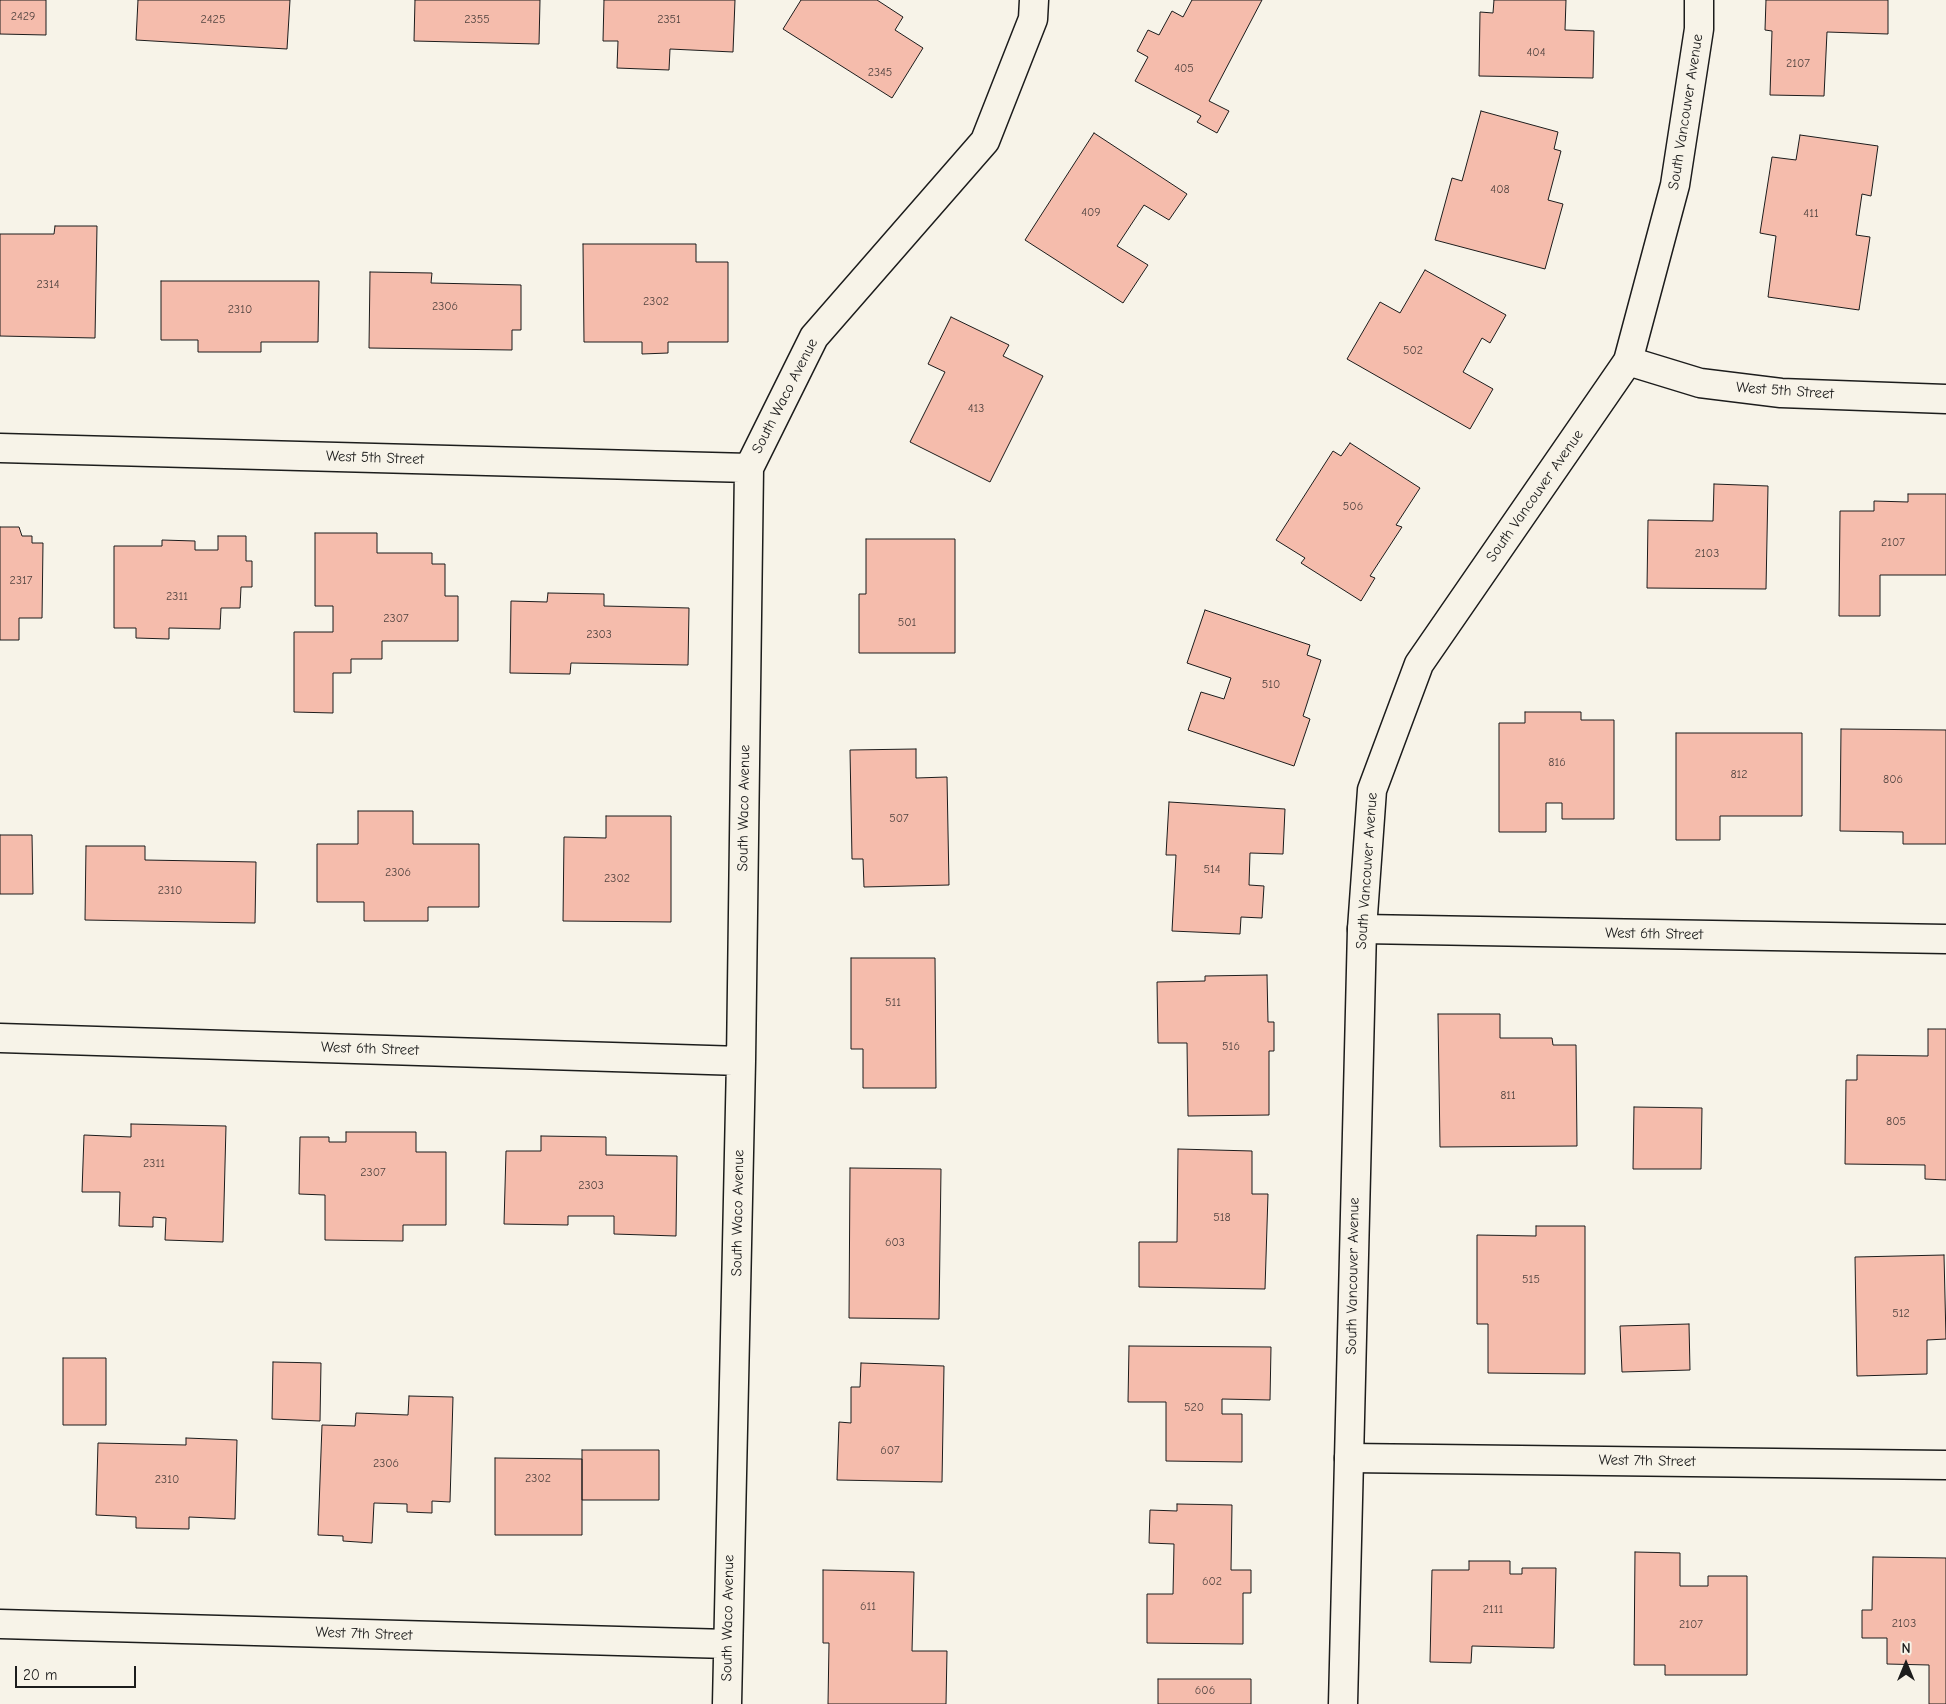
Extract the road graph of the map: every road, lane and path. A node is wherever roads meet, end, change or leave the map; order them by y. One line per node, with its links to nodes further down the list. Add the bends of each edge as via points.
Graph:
1 (1034, 0): 6 (street, South Waco Avenue, via 1033,19 985,141 814,337)
2 (1699, 0): 3 (street, South Vancouver Avenue, via 1699,29 1675,185)
3 (1628, 361): 4 (street, West 5th Street, via 1700,383 1781,393); 7 (street, South Vancouver Avenue, via 1419,664 1372,790)
4 (1946, 399)
5 (0, 448): 6 (street, West 5th Street)
6 (749, 468): 10 (street, South Waco Avenue)
7 (1362, 930): 8 (street, West 6th Street); 11 (street, South Vancouver Avenue)
8 (1946, 939)
9 (0, 1038): 10 (street, West 6th Street)
10 (741, 1061): 14 (street, South Waco Avenue)
11 (1349, 1458): 12 (street, West 7th Street); 16 (street, South Vancouver Avenue)
12 (1946, 1465)
13 (0, 1624): 14 (street, West 7th Street)
14 (728, 1644): 15 (street, South Waco Avenue)
15 (727, 1704)
16 (1343, 1704)

